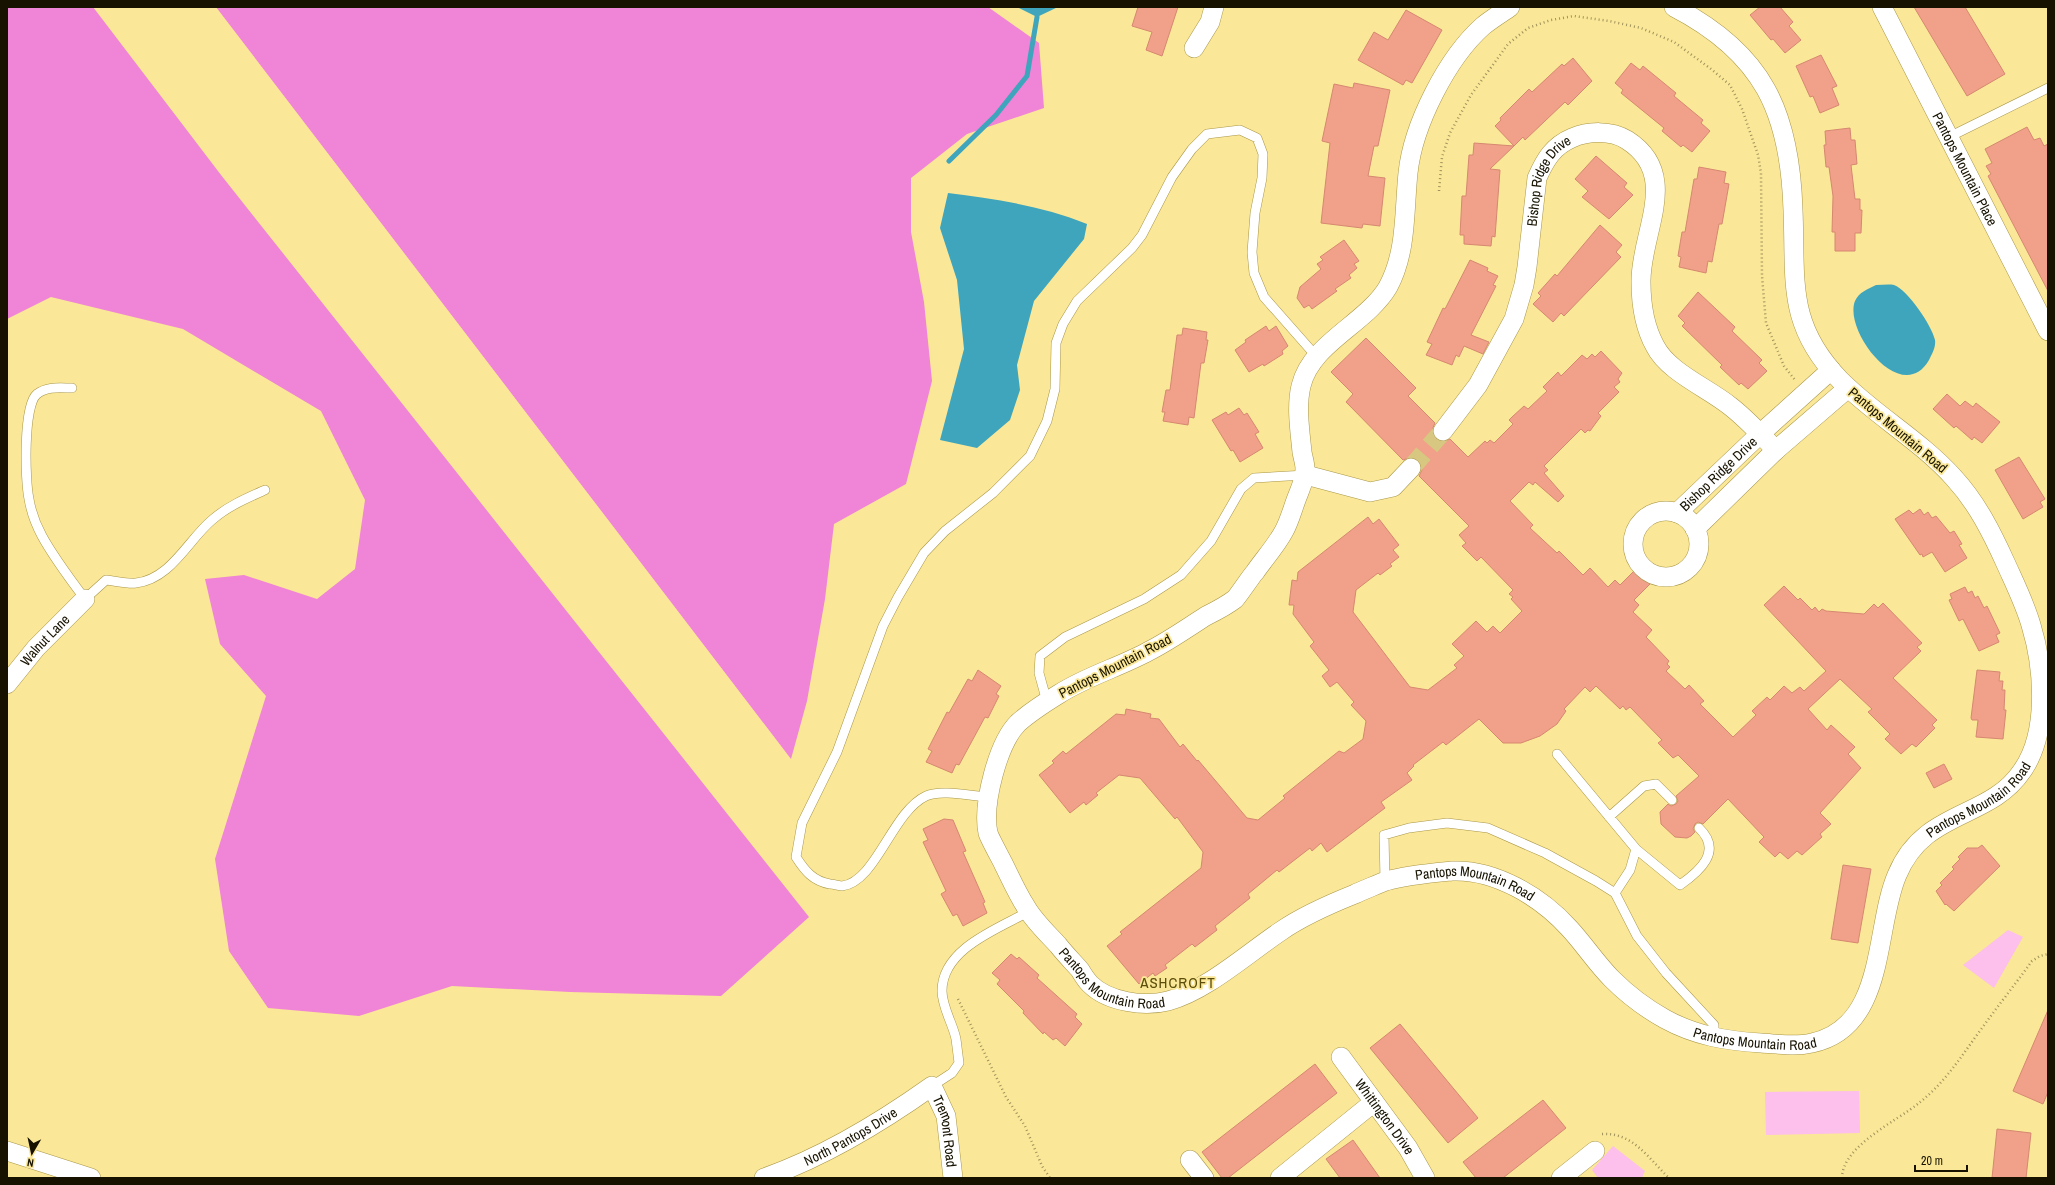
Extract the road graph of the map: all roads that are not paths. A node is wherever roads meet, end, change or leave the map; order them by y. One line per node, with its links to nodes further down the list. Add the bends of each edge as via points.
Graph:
1 (1214, 7): 5 (street, via 1210,22)
2 (1510, 7): 9 (street, Pantops Mountain Road, via 1484,26 1467,44 1448,71 1429,106 1413,148 1408,172 1403,235 1396,268 1387,288 1374,307)
3 (1674, 7): 10 (street, Pantops Mountain Road, via 1710,28 1732,46 1754,71 1775,108 1786,138 1791,163 1795,290 1799,313 1811,345)
4 (1882, 7): 7 (street, Pantops Mountain Place)
5 (1194, 48)
6 (2048, 88): 7 (lane)
7 (1949, 137): 8 (street, Pantops Mountain Place)
8 (2048, 331)
9 (1316, 356): 17 (street, Pantops Mountain Road, via 1306,370 1299,397 1299,421); 25 (lane, via 1264,297 1254,273 1252,252 1263,154 1257,138 1240,130 1207,134 1192,149 1172,177 1142,235 1077,301 1063,324 1056,343 1055,389 1047,421 1030,456 993,493 945,531 924,553 898,597 883,626 837,752 802,823 796,857 807,873 821,882 843,886 859,878 878,854 901,816 917,801 928,795)
10 (1830, 370): 12 (street, Pantops Mountain Road); 14 (street, Bishop Ridge Drive)
11 (72, 388): 21 (lane, via 44,389 35,395 31,403 27,428 25,466 28,498 42,536)
12 (1848, 388): 15 (street, Bishop Ridge Drive); 33 (street, Pantops Mountain Road, via 1934,457 1960,484 1978,509 1997,544 2030,618 2042,689 2037,735 2031,756 2022,773 2011,785 1977,807 1939,825 1910,849 1891,890 1884,935 1866,998 1856,1014 1843,1027 1828,1038 1796,1045)
13 (1443, 431): 14 (street, Bishop Ridge Drive, via 1478,385 1514,319 1524,285 1537,178 1543,163 1563,142 1595,132 1612,134 1637,146 1653,171 1655,199 1641,280 1642,309 1655,348 1667,361 1729,406)
14 (1760, 434): 15 (street, Bishop Ridge Drive); 19 (street, Bishop Ridge Drive)
15 (1776, 450): 20 (street, Bishop Ridge Drive)
16 (1411, 468): 17 (street, via 1393,487 1370,492)
17 (1306, 475): 23 (street, Pantops Mountain Road, via 1283,533 1236,598 1148,652 1061,692); 23 (lane, via 1254,478 1241,489 1211,541 1180,575 1144,599 1066,637 1040,656 1039,673)
18 (265, 490): 21 (lane, via 233,505 211,520 160,573 148,580 135,583 106,580)
19 (1677, 513): 20 (street, Bishop Ridge Drive, via 1685,517); 20 (street, Bishop Ridge Drive, via 1655,513 1645,518 1637,527 1632,549 1643,569 1664,578 1676,576 1686,570 1694,562 1698,551)
20 (1695, 529)
21 (85, 599): 22 (street, Walnut Lane, via 36,648)
22 (7, 684)
23 (1047, 702): 25 (street, Pantops Mountain Road, via 1012,728)
24 (1557, 754): 27 (lane)
25 (987, 797): 32 (street, Pantops Mountain Road, via 988,835)
26 (1672, 800): 27 (lane, via 1656,784 1644,786)
27 (1609, 817): 29 (lane)
28 (1699, 828): 29 (lane, via 1706,834 1711,845 1707,860 1694,876 1680,885)
29 (1636, 849): 31 (lane, via 1630,870)
30 (1385, 881): 31 (lane, via 1384,835 1409,828 1447,823 1488,828 1545,853); 32 (street, Pantops Mountain Road, via 1290,924 1190,994 1161,1004 1138,1004 1108,995 1091,986); 33 (street, Pantops Mountain Road, via 1464,870 1494,878 1522,891 1563,921 1614,981 1625,990 1666,1020)
31 (1615, 893): 33 (lane, via 1637,936 1666,973 1714,1025)
32 (1028, 912): 35 (lane, via 972,942 954,959 942,992 956,1039 959,1063 952,1073)
33 (1714, 1038)
34 (1341, 1058): 36 (street, Whittington Drive)
35 (932, 1086): 41 (street, North Pantops Drive, via 832,1149 793,1168); 42 (street, Tremont Road, via 946,1116)
36 (1374, 1102): 44 (street); 45 (street, Whittington Drive, via 1408,1148)
37 (1595, 1143): 46 (street)
38 (7, 1152): 40 (street)
39 (1190, 1160): 43 (street)
40 (91, 1178)
41 (764, 1178)
42 (953, 1178)
43 (1204, 1178)
44 (1280, 1178)
45 (1425, 1178)
46 (1561, 1178)

